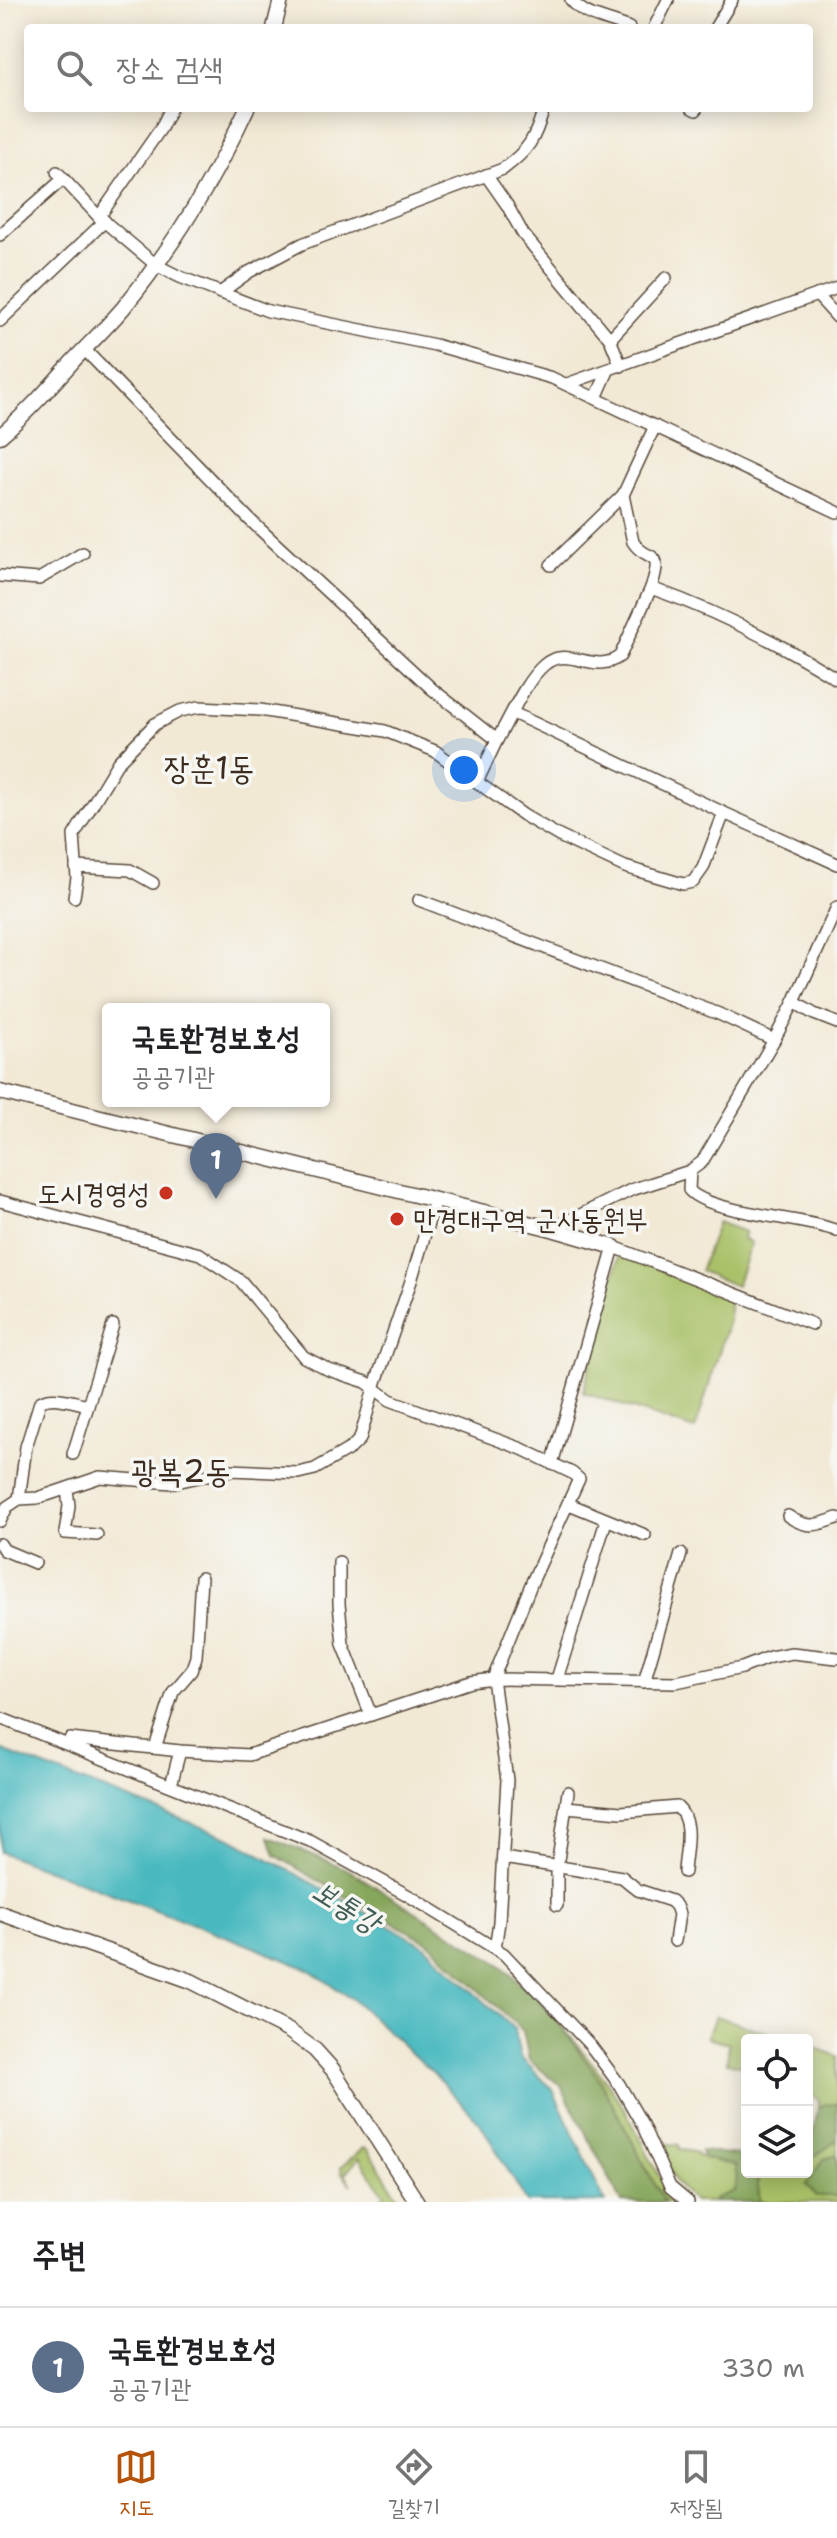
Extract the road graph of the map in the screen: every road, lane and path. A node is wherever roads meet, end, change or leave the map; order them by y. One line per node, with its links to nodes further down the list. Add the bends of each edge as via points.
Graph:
1 (281, 0): 5 (main road)
2 (571, 0): 6 (street, via 592,18)
3 (668, 0): 7 (street)
4 (732, 0): 8 (street)
5 (275, 24)
6 (619, 24)
7 (656, 24)
8 (717, 24)
9 (169, 112): 13 (street)
10 (245, 112): 15 (main road, via 205,191)
11 (543, 112): 12 (street, via 537,135 519,157)
12 (486, 175): 18 (street, via 302,244); 22 (street, via 523,234)
13 (102, 219): 14 (street, via 60,175); 15 (street); 21 (street)
14 (0, 235)
15 (156, 265): 18 (street); 23 (main road)
16 (666, 278): 22 (street)
17 (837, 288): 19 (street)
18 (220, 293): 26 (street, via 268,311 435,345)
19 (817, 295): 20 (street); 24 (street)
20 (837, 317)
21 (0, 321)
22 (610, 339): 24 (street)
23 (84, 349): 29 (main road); 38 (street, via 250,520 432,689)
24 (621, 366): 25 (street)
25 (608, 371): 26 (street); 27 (street)
26 (567, 384): 27 (street)
27 (596, 398): 28 (street)
28 (655, 426): 30 (street); 31 (street)
29 (0, 436)
30 (623, 495): 33 (street); 35 (street, via 633,542 655,560)
31 (837, 512)
32 (83, 553): 34 (street, via 39,579)
33 (551, 565)
34 (0, 576)
35 (651, 588): 36 (street, via 700,605); 37 (street, via 620,656 598,664 555,658 528,685)
36 (837, 679)
37 (513, 713): 38 (street); 40 (street)
38 (497, 740): 39 (street)
39 (477, 782): 40 (street, via 559,836 625,867 683,884 693,882 703,868); 42 (street, via 435,751 385,731 260,710 189,709 155,724 118,762 74,835)
40 (724, 813): 41 (street)
41 (837, 864)
42 (76, 867): 43 (street, via 130,870); 44 (street)
43 (153, 883)
44 (74, 897)
45 (419, 900): 49 (street, via 719,1014)
46 (837, 907): 47 (street)
47 (794, 1002): 48 (street); 49 (street)
48 (837, 1023)
49 (774, 1040): 51 (street, via 702,1162)
50 (0, 1092): 52 (main road)
51 (690, 1171): 54 (street, via 631,1190); 55 (street, via 694,1196)
52 (435, 1200): 54 (main road); 59 (street)
53 (0, 1201): 59 (street, via 200,1254 241,1281 304,1357)
54 (552, 1229): 56 (main road)
55 (837, 1231)
56 (614, 1247): 57 (street); 62 (street)
57 (812, 1324)
58 (113, 1325): 60 (street)
59 (374, 1388): 62 (street, via 390,1400); 63 (street, via 360,1439 315,1469 230,1470 172,1483 100,1477)
60 (88, 1405): 61 (street); 64 (street, via 45,1398 40,1402 26,1447)
61 (73, 1454)
62 (552, 1464): 65 (street, via 579,1479)
63 (67, 1489): 64 (street); 70 (street, via 65,1533)
64 (19, 1499): 68 (street)
65 (569, 1504): 69 (street); 78 (street)
66 (788, 1516): 67 (street, via 802,1525)
67 (837, 1518)
68 (0, 1519)
69 (606, 1521): 71 (street); 79 (street)
70 (97, 1535)
71 (645, 1535)
72 (0, 1544): 75 (street)
73 (681, 1554): 80 (street)
74 (339, 1562): 81 (street, via 343,1644)
75 (35, 1563)
76 (201, 1578): 84 (street, via 196,1657 173,1692)
77 (837, 1658): 80 (street, via 792,1653 676,1682)
78 (493, 1679): 79 (street); 81 (street); 89 (street, via 507,1780)
79 (557, 1679): 80 (street)
80 (644, 1682)
81 (371, 1715): 85 (street, via 249,1755)
82 (0, 1718): 83 (street)
83 (53, 1737): 84 (street); 86 (street)
84 (155, 1748): 85 (street)
85 (180, 1751): 86 (street)
86 (171, 1785): 95 (street, via 310,1841)
87 (568, 1792): 88 (street)
88 (566, 1807): 90 (street); 91 (street, via 621,1812 677,1807 687,1824)
89 (503, 1858): 90 (street); 95 (street)
90 (557, 1867): 92 (street); 94 (street, via 622,1877 638,1890 671,1901 679,1914)
91 (684, 1872)
92 (557, 1905)
93 (0, 1913): 96 (main road, via 191,1981 289,2031 333,2070)
94 (675, 1941)
95 (495, 1948): 97 (street, via 586,2039 642,2124 670,2187)
96 (417, 2202)
97 (688, 2202)

